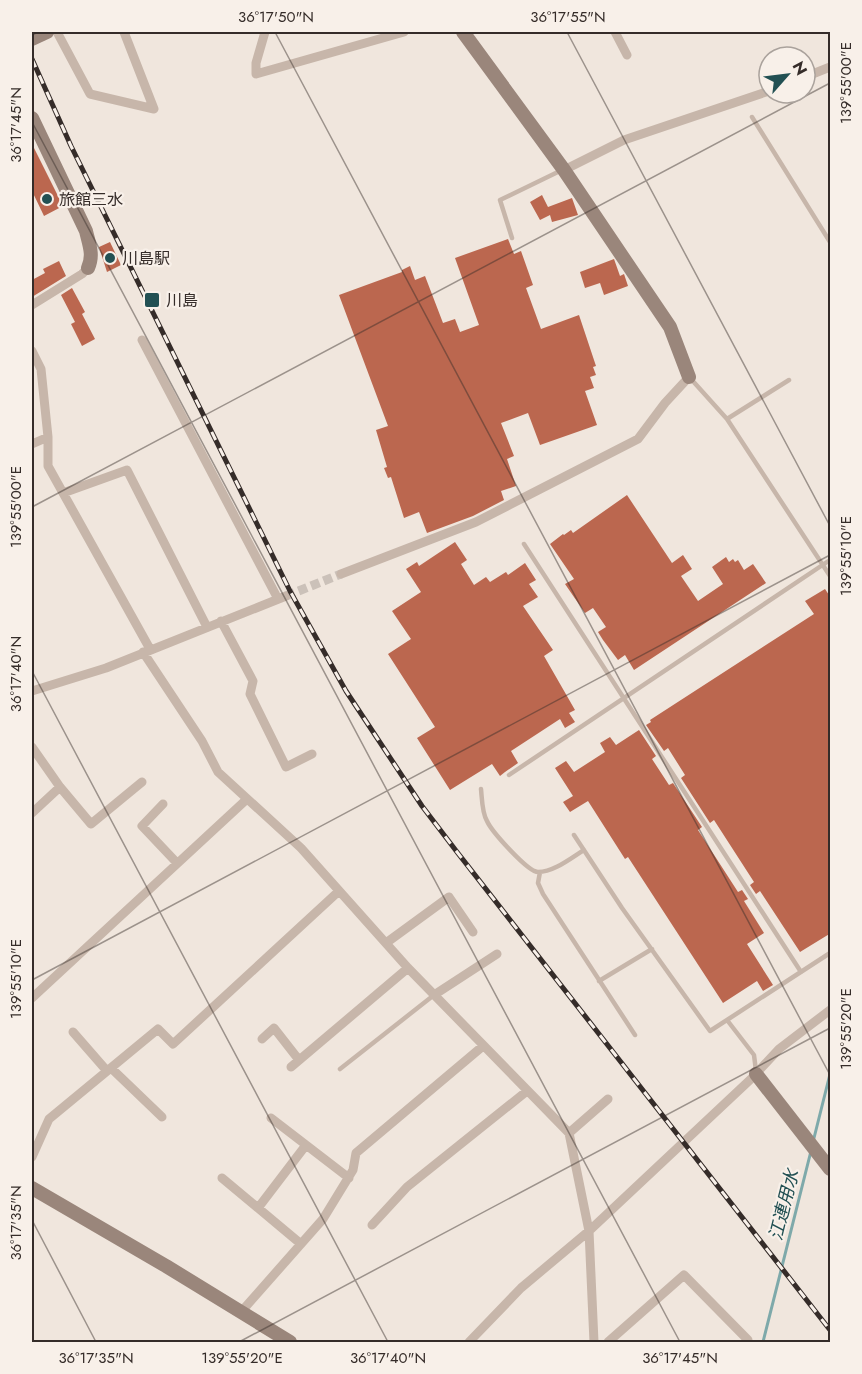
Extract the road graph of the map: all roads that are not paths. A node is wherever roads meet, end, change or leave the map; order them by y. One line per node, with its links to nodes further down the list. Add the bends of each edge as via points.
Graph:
1 (47, 32): 8 (street)
2 (57, 32): 3 (street, via 90,94 154,109)
3 (124, 32)
4 (265, 32): 5 (street, via 256,74)
5 (404, 32)
6 (463, 32): 13 (street)
7 (615, 32): 9 (street)
8 (32, 39)
9 (627, 55)
10 (757, 95): 13 (street, via 624,140)
11 (752, 117): 15 (lane)
12 (32, 118): 16 (street, via 86,231 92,260)
13 (564, 170): 14 (lane, via 501,200); 20 (street, via 670,327)
14 (512, 238)
15 (831, 242)
16 (88, 268): 17 (street)
17 (32, 305)
18 (142, 340): 31 (street, via 282,597)
19 (32, 351): 23 (street, via 40,369)
20 (689, 377): 22 (lane); 29 (street, via 638,439 476,522)
21 (789, 380): 22 (lane)
22 (727, 419): 28 (lane)
23 (48, 437): 24 (street); 25 (street, via 48,466)
24 (32, 444)
25 (63, 492): 32 (street, via 127,470); 33 (street)
26 (524, 544): 35 (lane)
27 (831, 560): 28 (lane)
28 (823, 565): 30 (lane); 35 (lane)
29 (341, 574)
30 (831, 576)
31 (221, 621): 32 (street); 37 (street, via 253,681 250,694 286,767)
32 (207, 627): 33 (street)
33 (147, 651): 34 (street); 42 (street, via 218,772)
34 (32, 691)
35 (623, 700): 38 (lane); 56 (lane)
36 (32, 747): 40 (street)
37 (312, 754)
38 (509, 775)
39 (142, 782): 40 (street, via 92,824)
40 (60, 787): 44 (street)
41 (481, 789): 48 (lane, via 486,820 523,864)
42 (247, 800): 47 (street); 49 (street, via 301,848)
43 (163, 804): 47 (street, via 142,826)
44 (32, 813)
45 (574, 835): 46 (lane)
46 (584, 850): 48 (lane); 52 (lane)
47 (177, 863): 59 (street)
48 (540, 872): 57 (lane, via 538,883 543,894)
49 (339, 891): 51 (street); 68 (street, via 173,1044 158,1029)
50 (473, 932): 51 (street, via 449,897)
51 (386, 943): 55 (street)
52 (652, 949): 57 (lane); 61 (lane, via 710,1031)
53 (831, 953): 56 (lane)
54 (497, 954): 58 (street)
55 (408, 968): 58 (street); 66 (street)
56 (801, 972): 61 (lane)
57 (599, 981): 63 (lane)
58 (434, 995): 65 (street); 69 (lane)
59 (32, 998)
60 (831, 1010): 70 (street, via 779,1049)
61 (727, 1020): 70 (lane, via 754,1055)
62 (73, 1032): 68 (street)
63 (634, 1035)
64 (262, 1039): 66 (street, via 274,1028)
65 (483, 1046): 71 (street); 80 (street, via 356,1154)
66 (299, 1060): 67 (street)
67 (291, 1067)
68 (109, 1069): 73 (street); 77 (street, via 49,1119)
69 (340, 1069)
70 (756, 1074): 78 (street); 84 (street)
71 (527, 1091): 75 (street); 83 (street, via 407,1187)
72 (608, 1099): 75 (street)
73 (162, 1117)
74 (271, 1118): 76 (street)
75 (569, 1133): 84 (street)
76 (306, 1145): 80 (street); 82 (street)
77 (32, 1157)
78 (831, 1169)
79 (222, 1178): 82 (street)
80 (349, 1178): 85 (street, via 323,1219)
81 (32, 1188): 86 (street)
82 (258, 1208): 85 (street)
83 (372, 1225)
84 (589, 1231): 88 (street, via 521,1288); 89 (street)
85 (301, 1244): 86 (street)
86 (241, 1312): 87 (street)
87 (290, 1342)
88 (469, 1342)
89 (594, 1342)
90 (608, 1342): 91 (street, via 684,1275)
91 (748, 1342)

